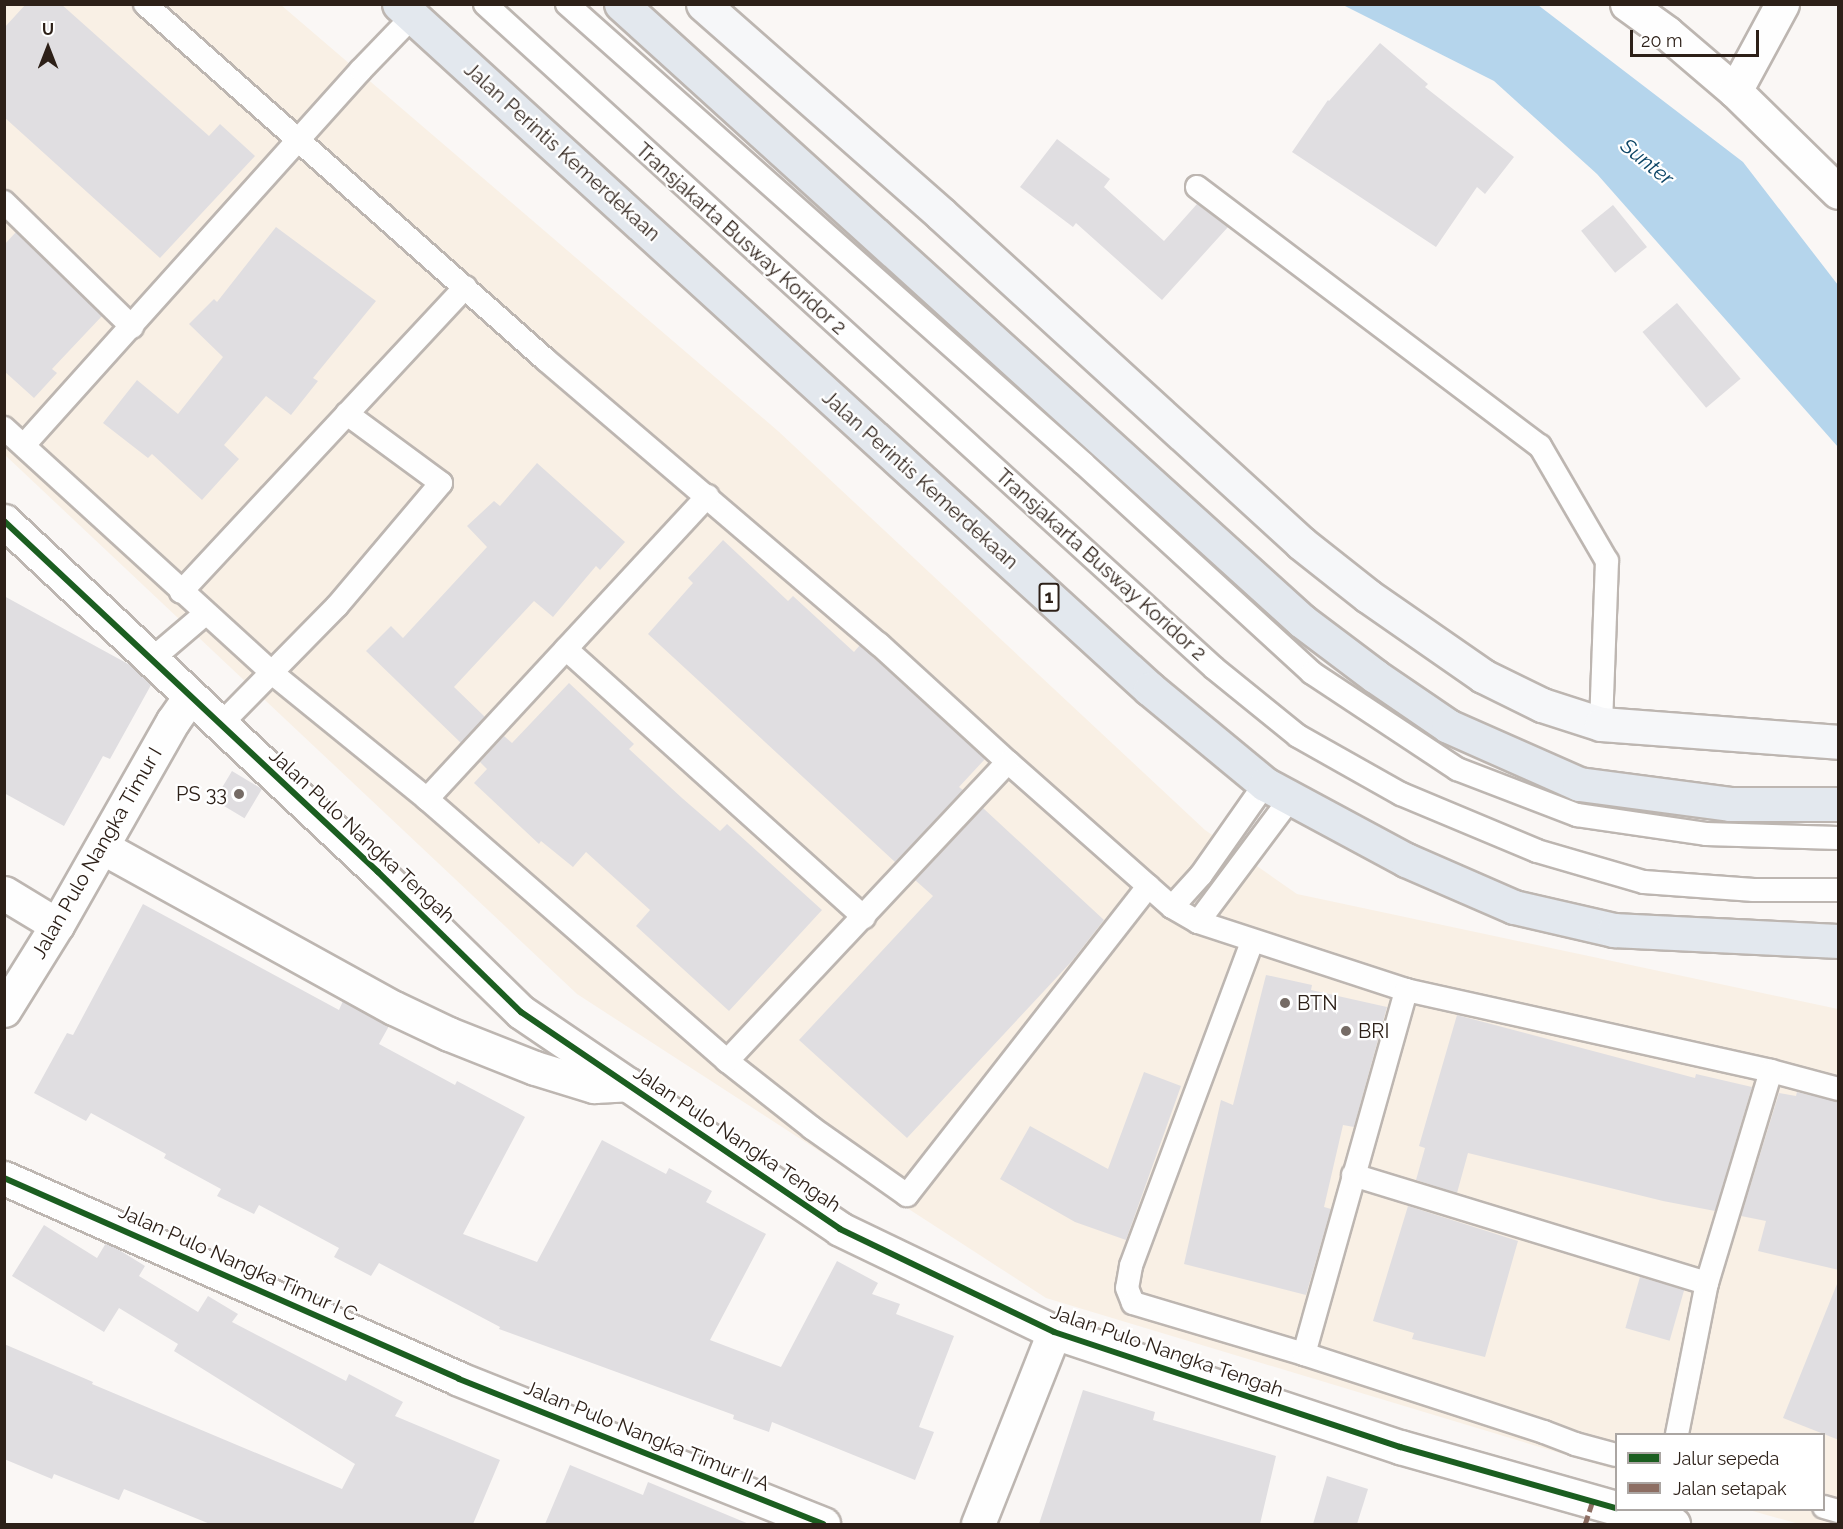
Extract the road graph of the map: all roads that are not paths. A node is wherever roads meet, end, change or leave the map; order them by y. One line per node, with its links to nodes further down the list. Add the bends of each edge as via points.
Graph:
1 (145, 4): 10 (lane)
2 (485, 4): 37 (lane, Transjakarta Busway Koridor 2, via 1214,668 1298,736 1401,794 1537,851 1644,882 1754,890)
3 (567, 4): 34 (lane, via 1074,455 1312,673 1457,769 1577,815 1706,834)
4 (621, 4): 33 (highway, via 1302,621 1448,726 1580,784 1730,804)
5 (703, 4): 27 (main road, via 941,214 1301,543 1368,596 1483,676 1542,705)
6 (1627, 4): 9 (street)
7 (1782, 4): 9 (street)
8 (406, 10): 10 (lane); 31 (highway, Jalan Perintis Kemerdekaan / 1, via 1150,689)
9 (1736, 91): 12 (street)
10 (296, 142): 14 (lane); 15 (lane)
11 (1197, 187): 27 (lane, via 1540,446 1607,561)
12 (1839, 192)
13 (4, 202): 15 (lane)
14 (465, 287): 16 (lane); 19 (lane)
15 (132, 327): 18 (lane)
16 (347, 414): 21 (lane); 25 (lane, via 441,483 337,606)
17 (4, 428): 18 (lane)
18 (24, 445): 21 (lane)
19 (708, 496): 23 (lane); 30 (lane)
20 (4, 521): 24 (street, Jalan Pulo Nangka Tengah)
21 (181, 592): 22 (lane)
22 (205, 614): 24 (lane); 25 (lane)
23 (566, 649): 32 (lane); 40 (lane)
24 (151, 660): 26 (street, Jalan Pulo Nangka Tengah)
25 (272, 673): 28 (lane); 32 (lane)
26 (190, 697): 28 (street, Jalan Pulo Nangka Tengah); 35 (street, Jalan Pulo Nangka Timur I)
27 (1601, 724): 29 (main road)
28 (220, 725): 49 (street, Jalan Pulo Nangka Tengah, via 521,1012)
29 (1839, 742)
30 (1008, 762): 36 (lane); 40 (lane)
31 (1278, 792): 39 (lane); 41 (lane); 44 (highway, Jalan Perintis Kemerdekaan / 1, via 1406,860 1514,908 1614,930)
32 (427, 800): 47 (lane)
33 (1839, 804)
34 (1839, 838)
35 (102, 847): 42 (street, Jalan Pulo Nangka Timur I); 49 (street, via 394,1008 449,1034 534,1068 594,1086)
36 (1148, 886): 39 (lane); 47 (lane, via 907,1195)
37 (1839, 890)
38 (4, 893): 42 (street)
39 (1172, 907): 41 (lane)
40 (864, 917): 47 (lane)
41 (1198, 922): 43 (lane)
42 (57, 925): 46 (street, Jalan Pulo Nangka Timur I)
43 (1252, 942): 45 (lane); 55 (lane, via 1131,1266 1127,1288 1133,1303)
44 (1834, 947)
45 (1406, 990): 48 (lane); 51 (lane)
46 (4, 1010)
47 (727, 1061)
48 (1771, 1071): 50 (lane); 53 (lane)
49 (628, 1084): 54 (street, Jalan Pulo Nangka Tengah, via 840,1228)
50 (1839, 1089)
51 (1353, 1175): 53 (lane); 55 (lane)
52 (4, 1178): 56 (street, Jalan Pulo Nangka Timur I C)
53 (1707, 1283): 57 (lane)
54 (1054, 1332): 59 (street, Jalan Pulo Nangka Tengah); 61 (street)
55 (1304, 1354): 58 (lane)
56 (459, 1379): 60 (street, Jalan Pulo Nangka Timur II A)
57 (1677, 1433)
58 (1615, 1454)
59 (1603, 1511): 62 (street, Jalan Pulo Nangka Tengah)
60 (824, 1524)
61 (978, 1524)
62 (1673, 1524)

